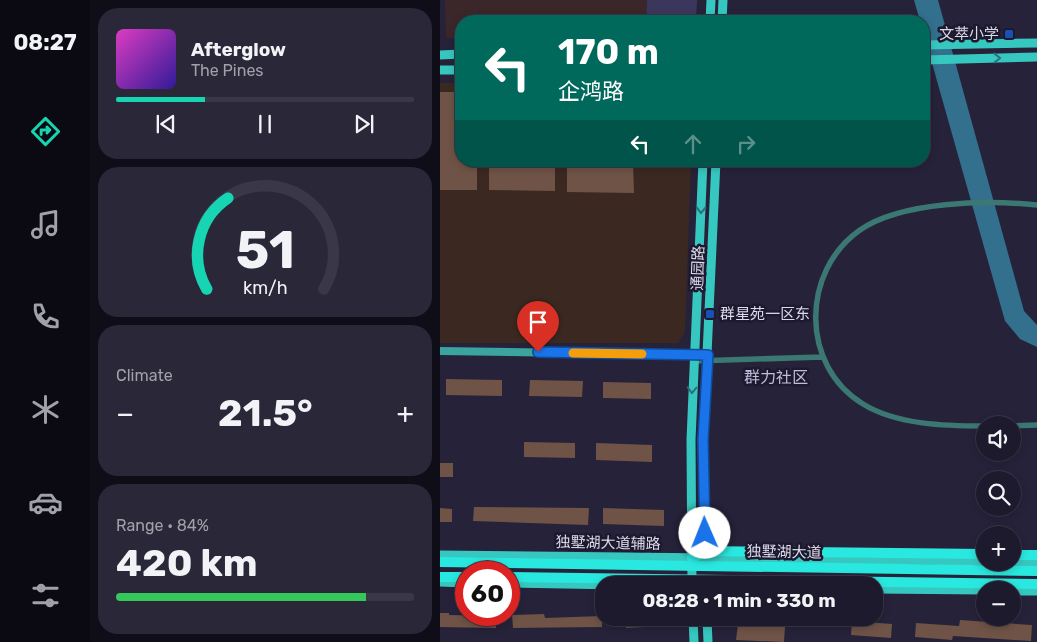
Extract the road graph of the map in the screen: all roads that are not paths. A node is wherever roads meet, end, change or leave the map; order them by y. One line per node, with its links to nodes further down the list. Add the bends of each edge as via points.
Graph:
1 (711, 0): 3 (main road)
2 (723, 0): 4 (main road)
3 (710, 15)
4 (722, 15)
5 (1037, 43): 6 (main road)
6 (930, 45)
7 (455, 54): 8 (main road)
8 (440, 55)
9 (1037, 57): 10 (main road, one-way to 9)
10 (930, 60)
11 (440, 70): 12 (main road)
12 (455, 70)
13 (703, 167): 18 (main road, 通园路, one-way to 18)
14 (716, 167): 19 (main road, 通园路)
15 (1037, 205): 17 (street, via 968,202 924,208 865,227 850,239 830,264 818,295 816,337)
16 (440, 351): 18 (street)
17 (822, 357): 19 (street); 20 (street, via 848,393 874,410 924,422)
18 (694, 358): 19 (street); 29 (main road, 通园路, one-way to 29)
19 (708, 358): 26 (main road, 通园路, via 703,440)
20 (976, 425)
21 (1037, 425): 22 (street)
22 (1021, 426)
23 (832, 552): 25 (highway); 26 (highway); 30 (highway)
24 (440, 554): 29 (main road, 独墅湖大道辅路)
25 (976, 554)
26 (705, 555): 29 (highway); 30 (main road); 37 (main road, 通园路)
27 (1021, 555): 28 (highway)
28 (1037, 555)
29 (692, 558): 36 (main road, 通园路)
30 (815, 560): 31 (main road)
31 (852, 560): 32 (main road); 37 (main road, via 833,572)
32 (976, 561)
33 (440, 562): 38 (highway, 独墅湖大道, bridge)
34 (1021, 562): 35 (main road)
35 (1037, 562)
36 (692, 570): 37 (main road); 39 (main road, 通园路)
37 (706, 570): 40 (main road, 通园路)
38 (1037, 571)
39 (692, 576)
40 (706, 576)
41 (440, 577): 42 (highway)
42 (455, 577)
43 (520, 577): 47 (highway, 独墅湖大道, bridge)
44 (440, 582): 45 (main road)
45 (455, 583)
46 (520, 583): 48 (main road)
47 (1037, 584)
48 (595, 585)
49 (883, 589): 50 (main road)
50 (976, 590)
51 (1021, 591): 52 (main road)
52 (1037, 591)
53 (693, 626): 55 (main road)
54 (707, 626): 56 (main road)
55 (694, 642)
56 (708, 642)

